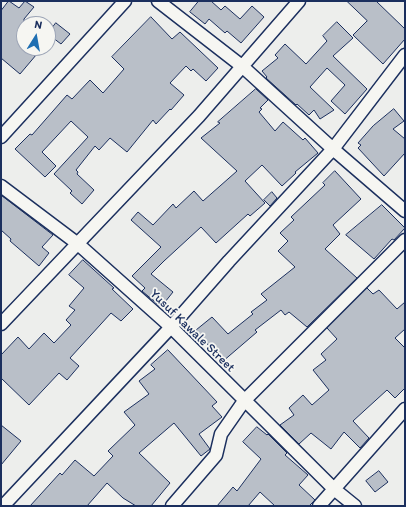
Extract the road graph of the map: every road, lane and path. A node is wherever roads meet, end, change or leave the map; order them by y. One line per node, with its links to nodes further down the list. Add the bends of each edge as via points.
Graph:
1 (125, 1): 6 (street)
2 (158, 1): 5 (street)
3 (299, 1): 5 (street)
4 (405, 55): 7 (street)
5 (243, 67): 7 (street); 11 (street)
6 (1, 137)
7 (333, 149): 9 (street); 13 (street)
8 (1, 186): 11 (street, Yusuf Kawale Street)
9 (405, 211)
10 (405, 240): 14 (street)
11 (78, 244): 12 (street); 13 (street, Yusuf Kawale Street)
12 (1, 324)
13 (171, 327): 14 (street, Yusuf Kawale Street); 17 (street)
14 (244, 401): 16 (street, Yusuf Kawale Street); 18 (street, via 221,434 216,455)
15 (405, 409): 16 (street)
16 (334, 489): 19 (street); 20 (street, Yusuf Kawale Street)
17 (3, 506)
18 (172, 506)
19 (320, 506)
20 (355, 506)

